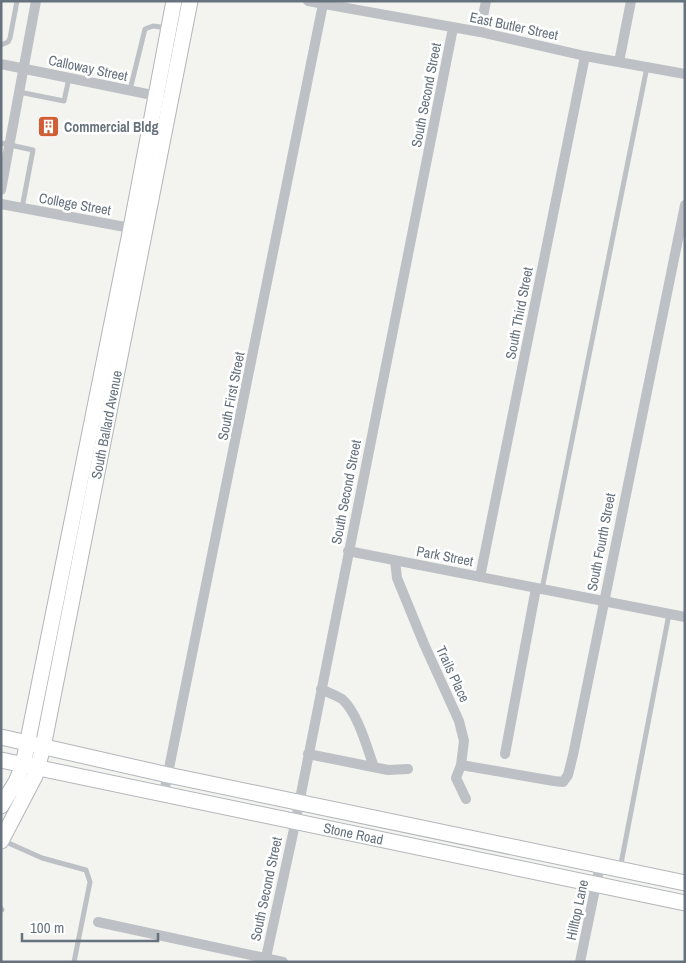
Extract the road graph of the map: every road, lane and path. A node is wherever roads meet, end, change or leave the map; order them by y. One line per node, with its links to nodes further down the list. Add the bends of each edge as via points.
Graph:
1 (17, 1): 13 (lane, via 10,38)
2 (36, 1): 18 (street)
3 (174, 1): 11 (main road, South Ballard Avenue)
4 (190, 1): 24 (main road, South Ballard Avenue)
5 (308, 1): 8 (street, East Butler Street)
6 (486, 1): 12 (street)
7 (631, 1): 15 (street)
8 (323, 4): 9 (street, East Butler Street); 51 (street, South First Street)
9 (338, 4): 10 (street, East Butler Street)
10 (453, 28): 12 (street, East Butler Street); 33 (street, South Second Street)
11 (169, 29): 21 (lane, via 153,26 145,29); 23 (main road, South Ballard Avenue)
12 (480, 32): 14 (street, East Butler Street)
13 (1, 45)
14 (585, 56): 15 (street, East Butler Street); 35 (street, South Third Street)
15 (620, 62): 17 (street, East Butler Street)
16 (1, 64): 18 (street, Calloway Street)
17 (647, 67): 19 (street, East Butler Street); 36 (lane)
18 (23, 69): 20 (street, Calloway Street); 22 (street)
19 (685, 74)
20 (69, 78): 21 (street, Calloway Street); 22 (lane, via 64,101)
21 (130, 91): 23 (street, Calloway Street)
22 (19, 92): 25 (street)
23 (155, 96): 24 (street, Calloway Street); 30 (main road, South Ballard Avenue)
24 (170, 98): 30 (main road, South Ballard Avenue)
25 (5, 144): 26 (street); 29 (lane, via 34,150)
26 (1, 190)
27 (1, 204): 29 (street, College Street)
28 (685, 206): 37 (street, South Fourth Street)
29 (22, 208): 30 (street, College Street)
30 (138, 229): 31 (main road, South Ballard Avenue); 32 (main road, South Ballard Avenue)
31 (88, 443): 32 (main road); 42 (main road, South Ballard Avenue)
32 (103, 446): 42 (main road, South Ballard Avenue)
33 (348, 551): 34 (street, Park Street); 40 (street, South Second Street)
34 (395, 561): 35 (street, Park Street); 47 (street, Trails Place, via 397,578 459,721 464,741)
35 (480, 577): 36 (street, Park Street)
36 (539, 589): 37 (street, Park Street); 44 (street)
37 (604, 602): 38 (street, Park Street); 47 (street, South Fourth Street, via 574,755 564,782)
38 (669, 614): 39 (street, Park Street); 59 (lane)
39 (685, 617)
40 (321, 689): 43 (street, South Second Street); 48 (street, via 342,699 350,709)
41 (1, 738): 42 (main road, Stone Road)
42 (35, 745): 46 (main road, South Ballard Avenue); 49 (main road, South Ballard Avenue); 51 (main road, Stone Road)
43 (308, 754): 48 (street); 54 (street, South Second Street)
44 (505, 754)
45 (1, 760): 46 (main road, Stone Road)
46 (23, 765): 49 (main road, Stone Road); 55 (main road, South Ballard Avenue)
47 (461, 765): 53 (street, Trails Place, via 456,778)
48 (374, 767): 50 (street)
49 (38, 768): 52 (main road, Stone Road); 57 (main road, South Ballard Avenue)
50 (408, 769)
51 (168, 775): 52 (street, South First Street); 54 (main road, Stone Road)
52 (164, 793): 56 (main road, Stone Road)
53 (466, 799)
54 (299, 802): 56 (street, South Second Street); 58 (main road, Stone Road)
55 (1, 806)
56 (295, 821): 61 (main road, Stone Road); 64 (street, South Second Street)
57 (1, 840): 65 (lane, via 42,858 86,870 90,882)
58 (600, 865): 59 (main road, Stone Road); 61 (street, Hilltop Lane)
59 (620, 869): 60 (main road, Stone Road)
60 (685, 883)
61 (596, 885): 62 (main road, Stone Road); 67 (street, Hilltop Lane)
62 (685, 903)
63 (98, 922): 64 (street)
64 (265, 960): 66 (street)
65 (74, 962)
66 (283, 962)
67 (580, 962)

